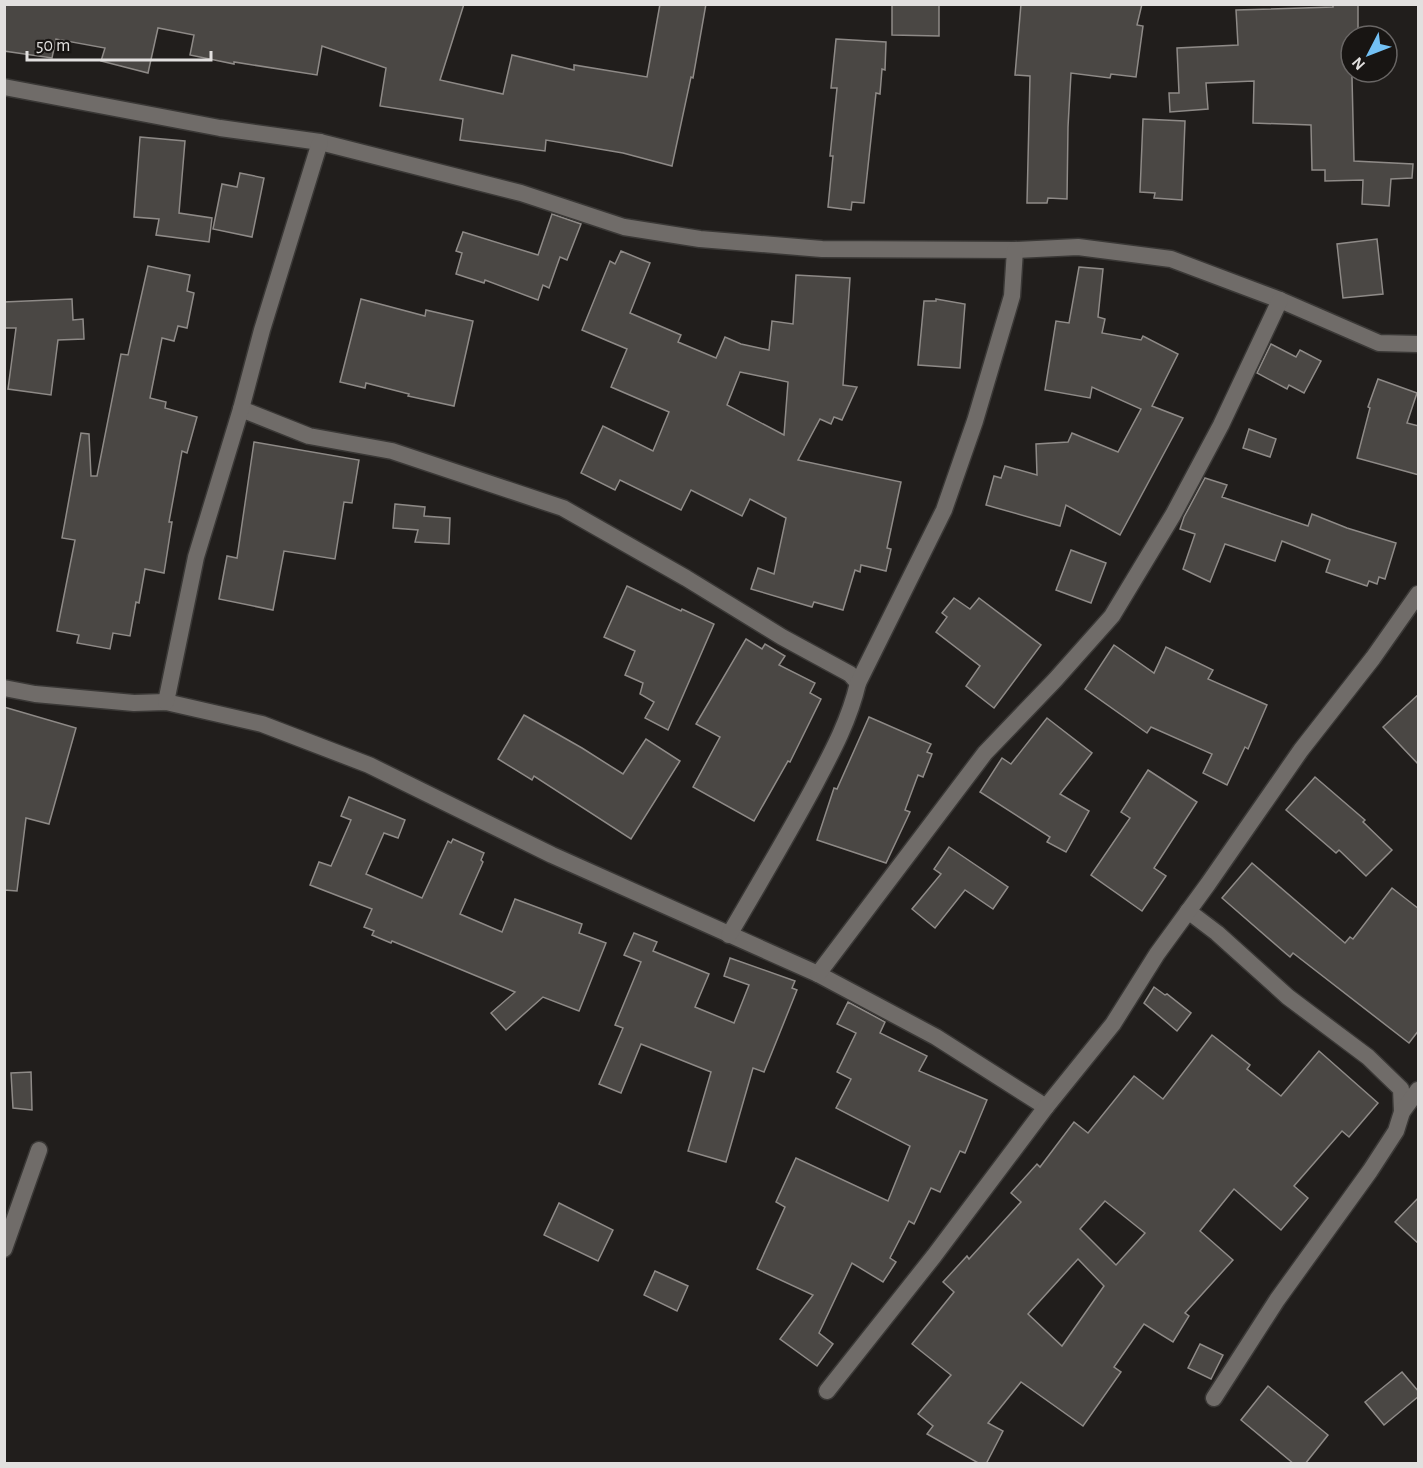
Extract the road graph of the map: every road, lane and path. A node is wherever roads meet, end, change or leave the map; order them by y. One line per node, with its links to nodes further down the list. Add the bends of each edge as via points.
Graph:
1 (4, 87): 2 (street, via 220,128)
2 (320, 142): 3 (street, via 521,193 624,227 700,239 822,249); 6 (street)
3 (1015, 250): 4 (street, via 1078,247 1171,259); 8 (street, via 1012,296 944,510)
4 (1280, 300): 5 (street, via 1379,343); 13 (street, via 1221,425 1112,616 985,753)
5 (1419, 344)
6 (241, 409): 8 (street, via 309,436 393,451 563,508 850,674); 10 (street, via 196,557)
7 (1419, 594): 11 (street, via 1301,750)
8 (858, 683): 12 (street, via 851,712 835,747 778,854)
9 (4, 688): 10 (street, via 134,703)
10 (166, 702): 12 (street, via 262,724 369,765 552,855)
11 (1188, 911): 15 (street, via 1113,1024); 16 (street, via 1288,997 1368,1057 1401,1089)
12 (729, 934): 13 (street)
13 (818, 974): 15 (street, via 936,1037)
14 (1419, 1090): 16 (street)
15 (1046, 1107): 19 (street)
16 (1402, 1112): 20 (street, via 1396,1131 1370,1171 1276,1300)
17 (39, 1150): 18 (street)
18 (4, 1248)
19 (827, 1391)
20 (1214, 1398)

